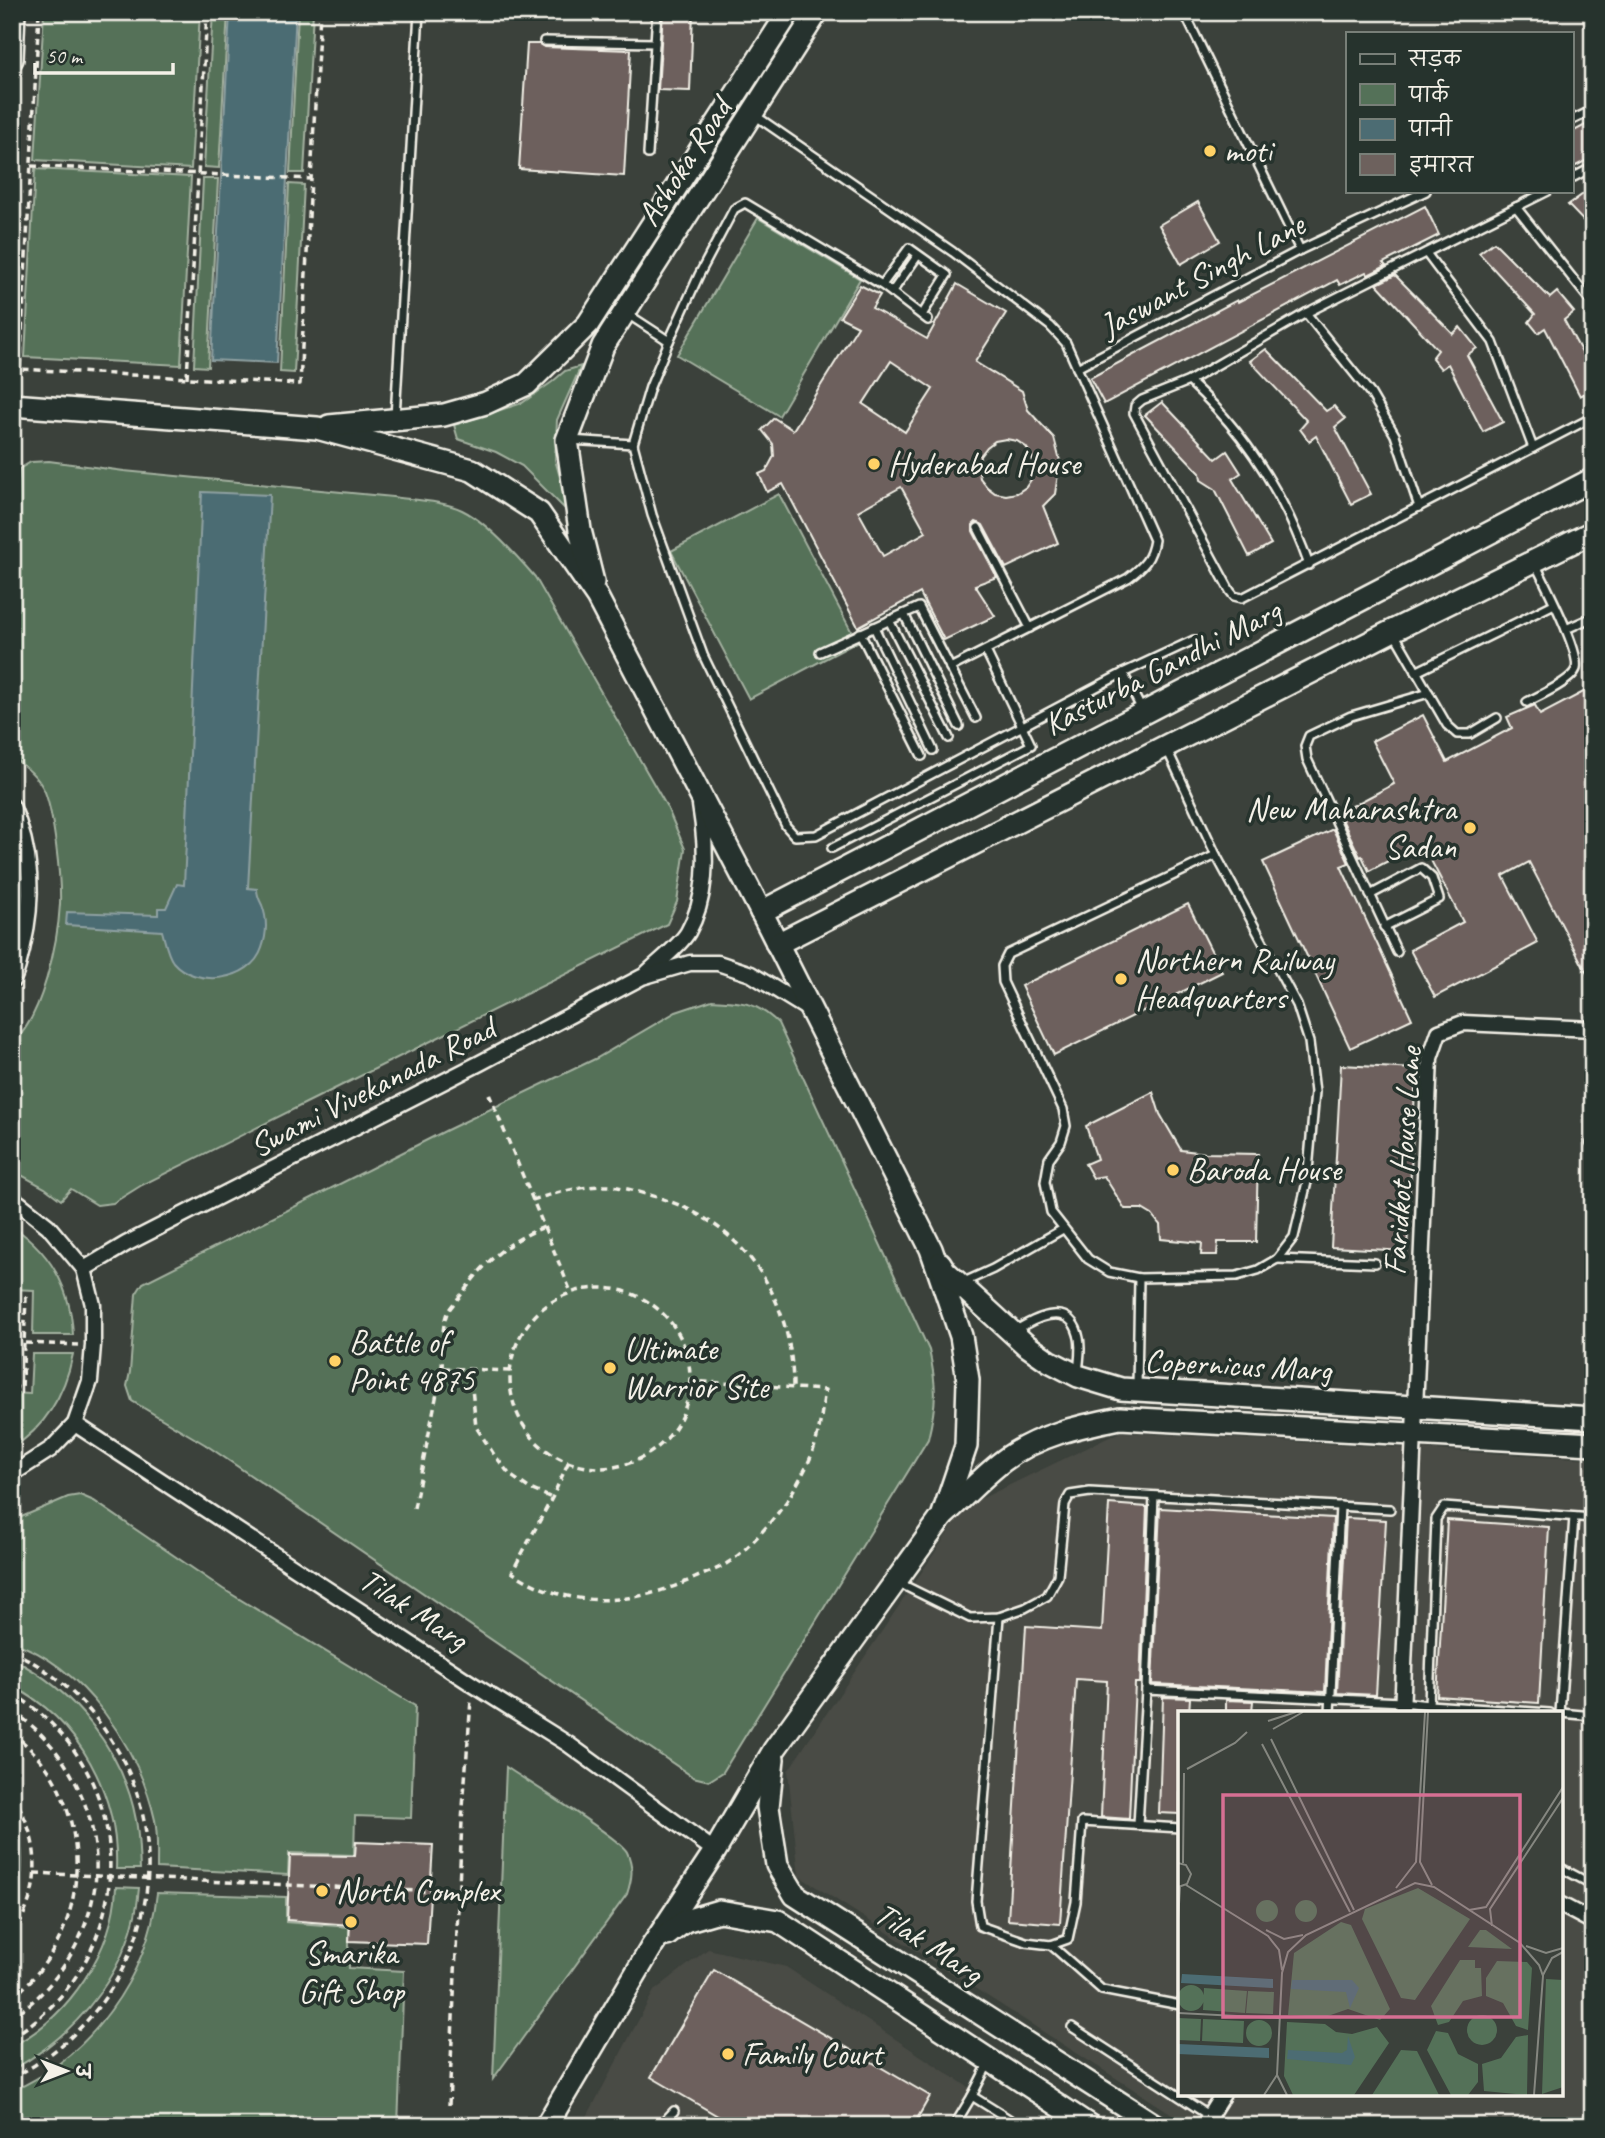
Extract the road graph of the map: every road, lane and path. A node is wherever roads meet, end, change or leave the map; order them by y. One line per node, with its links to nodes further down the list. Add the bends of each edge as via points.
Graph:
1 (14, 12): 12 (main road)
2 (39, 12): 17 (path)
3 (207, 12): 19 (path)
4 (320, 12): 21 (path)
5 (419, 12): 39 (lane)
6 (657, 12): 11 (lane)
7 (789, 12): 39 (main road, Ashoka Road, via 588,324 527,384 444,415)
8 (817, 12): 14 (main road, Ashoka Road)
9 (1184, 12): 25 (lane)
10 (544, 41): 11 (lane)
11 (655, 43): 16 (lane)
12 (12, 59)
13 (1593, 110): 15 (lane)
14 (752, 113): 31 (main road, Ashoka Road); 34 (lane, via 953,252 1050,326 1066,343)
15 (1574, 119)
16 (648, 154)
17 (31, 166): 19 (path); 35 (path, via 20,369)
18 (1593, 167): 20 (lane)
19 (198, 174): 21 (path); 35 (path)
20 (1574, 177)
21 (311, 179): 35 (path, via 300,384)
22 (1424, 192): 25 (lane, Jaswant Singh Lane)
23 (1546, 192): 24 (lane)
24 (1516, 207): 26 (lane); 30 (lane)
25 (1300, 250): 34 (lane, Jaswant Singh Lane)
26 (1426, 253): 32 (lane); 43 (lane, via 1493,342)
27 (918, 255): 28 (lane, via 909,248); 29 (lane); 29 (lane, via 947,275 925,317)
28 (882, 285): 29 (lane); 33 (lane, via 745,203 734,209)
29 (892, 292)
30 (1593, 304)
31 (625, 312): 33 (lane); 41 (main road, Ashoka Road, via 603,346)
32 (1306, 313): 36 (lane); 45 (lane, via 1371,394 1395,435)
33 (669, 341): 42 (lane)
34 (1077, 368): 56 (lane, via 1154,540 1145,566)
35 (187, 378)
36 (1189, 381): 49 (lane, via 1248,446 1276,488); 49 (lane, via 1142,400 1134,414 1230,591 1242,598)
37 (12, 405): 40 (main road)
38 (1593, 417): 43 (lane)
39 (395, 419): 40 (main road, Ashoka Road)
40 (317, 428): 50 (main road, via 472,470 539,513)
41 (568, 440): 42 (lane); 50 (main road, via 580,530)
42 (633, 444): 72 (lane, via 652,515 703,655 795,836 816,835)
43 (1533, 448): 45 (lane)
44 (1593, 479): 68 (main road, Kasturba Gandhi Marg)
45 (1419, 507): 49 (lane)
46 (978, 528): 56 (lane)
47 (1593, 532): 48 (main road)
48 (1534, 563): 51 (lane); 58 (main road)
49 (1309, 565)
50 (597, 597): 77 (main road)
51 (1554, 604): 57 (lane); 64 (lane)
52 (904, 614): 54 (lane); 63 (lane, via 919,607); 71 (lane)
53 (1593, 617): 57 (lane)
54 (889, 620): 55 (lane); 73 (lane)
55 (874, 627): 59 (lane); 75 (lane)
56 (1030, 628): 61 (lane)
57 (1566, 629): 67 (lane, via 1576,669 1569,678)
58 (1392, 631): 64 (lane); 74 (main road)
59 (860, 634): 62 (lane); 76 (lane)
60 (1194, 640): 65 (lane)
61 (986, 651): 63 (lane); 72 (lane)
62 (820, 652)
63 (950, 668): 69 (lane)
64 (1416, 672): 66 (lane)
65 (1123, 673): 68 (lane); 72 (lane)
66 (1429, 693): 70 (lane, via 1457,734 1470,734); 81 (lane, via 1351,716 1309,736 1305,746)
67 (1527, 702)
68 (1143, 713): 82 (main road, Kasturba Gandhi Marg)
69 (976, 718)
70 (1497, 718)
71 (960, 726)
72 (1023, 726): 79 (lane, via 1031,745)
73 (949, 738)
74 (1166, 746): 80 (lane); 84 (main road)
75 (933, 750)
76 (922, 756)
77 (698, 792): 82 (main road); 86 (street, via 705,830 701,903 687,934)
78 (12, 807): 87 (street, via 27,850 30,903)
79 (832, 848)
80 (1216, 855): 94 (lane, via 1008,954 1002,966 1003,982 1063,1109 1066,1126 1049,1159 1045,1182 1051,1212); 96 (lane, via 1297,1004 1309,1042 1315,1092 1307,1182 1294,1237)
81 (1370, 895): 83 (lane); 83 (lane, via 1421,868 1432,878 1439,899)
82 (761, 912): 84 (main road)
83 (1384, 927): 85 (lane)
84 (777, 944): 88 (main road)
85 (1397, 952)
86 (642, 977): 88 (street, via 690,963 718,963 751,974); 98 (street, Swami Vivekanada Road)
87 (12, 981)
88 (811, 1011): 95 (main road)
89 (1593, 1029): 114 (street, Faridkot House Lane, via 1463,1023 1439,1032 1430,1058)
90 (489, 1094): 91 (path)
91 (532, 1200): 93 (path); 112 (path, via 608,1186 676,1203 708,1219 756,1264 771,1289 786,1327)
92 (12, 1201): 98 (street, via 48,1226)
93 (544, 1227): 101 (path); 106 (path, via 505,1246 448,1312)
94 (1063, 1229): 99 (lane, via 1088,1259 1109,1272); 100 (lane)
95 (932, 1249): 100 (main road, Copernicus Marg, via 945,1271); 127 (main road, via 961,1336 968,1380 966,1446)
96 (1277, 1259): 97 (lane); 99 (lane, via 1237,1276)
97 (1375, 1263)
98 (84, 1269): 117 (street, via 93,1305 93,1345 90,1381)
99 (1139, 1278): 113 (lane)
100 (960, 1284): 103 (main road, Copernicus Marg)
101 (571, 1292): 108 (path, via 549,1303 531,1320 518,1340); 110 (path, via 595,1287 620,1289 643,1298 663,1313 678,1333)
102 (12, 1297): 104 (path, via 26,1298)
103 (1013, 1332): 109 (main road, Copernicus Marg, via 1049,1361); 109 (lane, via 1047,1315 1067,1319 1079,1336)
104 (24, 1343): 105 (path); 111 (path, via 22,1388)
105 (80, 1345)
106 (442, 1368): 107 (path); 125 (path)
107 (470, 1369): 108 (path); 123 (path, via 482,1436 510,1475)
108 (511, 1371): 120 (path, via 517,1412 529,1433)
109 (1077, 1376): 113 (main road, Copernicus Marg)
110 (690, 1381): 112 (path); 120 (path, via 681,1418 642,1458 605,1468)
111 (12, 1387)
112 (793, 1388): 123 (path, via 825,1390 814,1449 780,1508 730,1562 712,1571 663,1591 625,1599 582,1599 528,1582 512,1572)
113 (1129, 1390): 114 (main road, Copernicus Marg); 115 (main road)
114 (1416, 1407): 116 (main road, Copernicus Marg); 118 (street)
115 (1120, 1418): 118 (main road, Copernicus Marg); 127 (main road, Copernicus Marg, via 1058,1433 1026,1448 1005,1460)
116 (1593, 1418)
117 (75, 1424): 121 (street, via 51,1449); 133 (street, Tilak Marg)
118 (1415, 1434): 119 (main road, Copernicus Marg); 137 (street)
119 (1593, 1444)
120 (568, 1463): 123 (path)
121 (12, 1474)
122 (1154, 1496): 124 (lane); 131 (lane, via 1070,1495 1065,1504 1058,1576 1047,1596); 134 (lane)
123 (552, 1498)
124 (1340, 1506): 126 (lane); 136 (lane)
125 (414, 1507)
126 (1390, 1509)
127 (942, 1517): 130 (main road)
128 (1574, 1517): 129 (lane); 138 (lane, via 1444,1507 1436,1519); 142 (lane)
129 (1593, 1518)
130 (895, 1581): 131 (lane, via 970,1618); 146 (main road)
131 (999, 1617): 164 (lane, via 976,1901 980,1926 1026,1942)
132 (12, 1651): 158 (path, via 75,1695 117,1748 147,1832)
133 (472, 1684): 150 (street, Tilak Marg, via 568,1744); 160 (path)
134 (1146, 1690): 136 (lane); 148 (lane)
135 (12, 1693): 157 (path, via 56,1728 83,1764 105,1819)
136 (1331, 1700): 137 (lane); 140 (lane)
137 (1402, 1707): 138 (lane)
138 (1429, 1709): 141 (lane)
139 (12, 1711): 156 (path, via 41,1734 74,1776 92,1828)
140 (1330, 1711)
141 (1490, 1711)
142 (1561, 1711)
143 (1563, 1713): 144 (lane)
144 (1593, 1716)
145 (12, 1732): 154 (path, via 48,1771 64,1801)
146 (774, 1750): 150 (main road); 183 (main road, Tilak Marg, via 768,1807 777,1865 795,1895)
147 (12, 1794): 153 (path, via 33,1837)
148 (1138, 1825): 149 (lane); 164 (lane, via 1082,1822 1072,1927 1068,1939)
149 (1178, 1828)
150 (715, 1852): 165 (main road)
151 (12, 1856): 155 (path)
152 (1563, 1869): 159 (lane)
153 (34, 1873): 154 (path); 163 (path, via 31,1898)
154 (77, 1875): 156 (path); 166 (path, via 74,1899 58,1942 31,1983)
155 (12, 1876)
156 (95, 1876): 157 (path); 168 (path, via 89,1910 69,1958 42,1994)
157 (109, 1877): 158 (path); 170 (path, via 105,1913 84,1964 50,2008)
158 (148, 1878): 160 (path); 172 (path, via 133,1946 112,1990 55,2051)
159 (1593, 1885)
160 (459, 1893): 175 (path)
161 (1563, 1906): 162 (street)
162 (1593, 1922)
163 (12, 1936)
164 (1051, 1945): 167 (lane, via 1102,1990)
165 (651, 1948): 171 (main road, Tilak Marg, via 685,1921 719,1912 778,1921); 178 (main road)
166 (12, 1998)
167 (1178, 2005)
168 (12, 2017)
169 (1072, 2027): 177 (lane)
170 (12, 2037)
171 (990, 2062): 173 (lane); 182 (main road, Tilak Marg)
172 (12, 2078)
173 (972, 2096): 180 (lane); 181 (lane)
174 (1222, 2096): 177 (street)
175 (449, 2105)
176 (674, 2110): 179 (lane)
177 (1206, 2121): 184 (lane)
178 (547, 2126)
179 (660, 2126)
180 (954, 2126)
181 (1020, 2126)
182 (1090, 2126)
183 (1156, 2126)
184 (1225, 2126)

